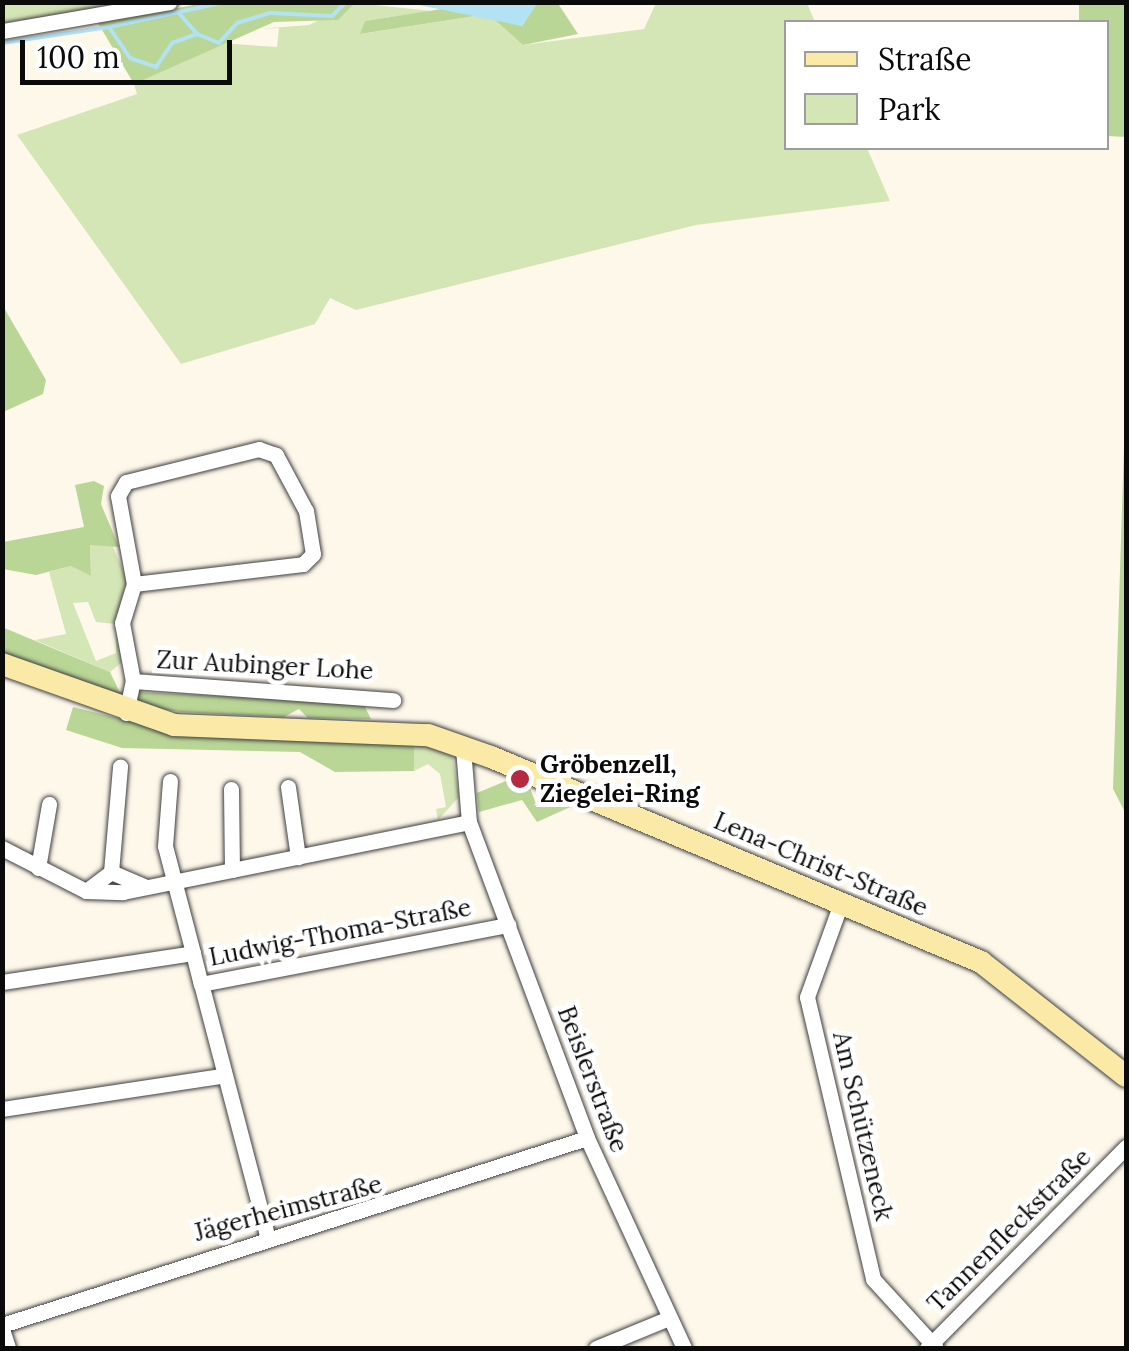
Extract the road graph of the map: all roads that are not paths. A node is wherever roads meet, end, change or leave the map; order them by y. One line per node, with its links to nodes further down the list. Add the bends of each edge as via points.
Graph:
1 (170, 2): 2 (street)
2 (2, 30)
3 (134, 584): 3 (street, via 309,560 306,511 276,455 259,449 126,482 118,496); 5 (street, via 122,624)
4 (2, 664): 7 (street, Lena-Christ-Straße)
5 (134, 681): 6 (street, Zur Aubinger Lohe); 7 (street)
6 (394, 700)
7 (126, 713): 8 (street, Lena-Christ-Straße, via 174,725 428,735)
8 (463, 748): 14 (street, Beislerstraße); 23 (street, Lena-Christ-Straße)
9 (120, 766): 19 (street)
10 (170, 781): 20 (street)
11 (288, 787): 16 (street)
12 (231, 789): 18 (street)
13 (49, 804): 17 (street)
14 (469, 822): 16 (street); 24 (street, Beislerstraße)
15 (2, 848): 17 (street)
16 (298, 856): 18 (street)
17 (38, 868): 22 (street)
18 (232, 870): 20 (street)
19 (111, 872): 21 (street); 22 (street)
20 (171, 882): 21 (street); 25 (street)
21 (146, 888): 22 (street)
22 (86, 891)
23 (842, 903): 29 (street, Lena-Christ-Straße, via 981,962); 36 (street, Am Schützeneck, via 806,997 873,1279)
24 (508, 925): 27 (street, Ludwig-Thoma-Straße); 31 (street, Beislerstraße)
25 (193, 953): 26 (street); 27 (street)
26 (2, 982)
27 (201, 984): 28 (street, Ludwig-Thoma-Straße)
28 (222, 1076): 30 (street); 33 (street, Ludwig-Thoma-Straße)
29 (1126, 1076)
30 (2, 1110)
31 (587, 1138): 33 (street, Jägerheimstraße, via 432,1194); 34 (street, Beislerstraße)
32 (1126, 1146): 36 (street, Tannenfleckstraße)
33 (267, 1234): 35 (street, Jägerheimstraße)
34 (669, 1318): 38 (street); 39 (street, Beislerstraße)
35 (2, 1327): 37 (street)
36 (932, 1347)
37 (8, 1348)
38 (596, 1348)
39 (684, 1348)

